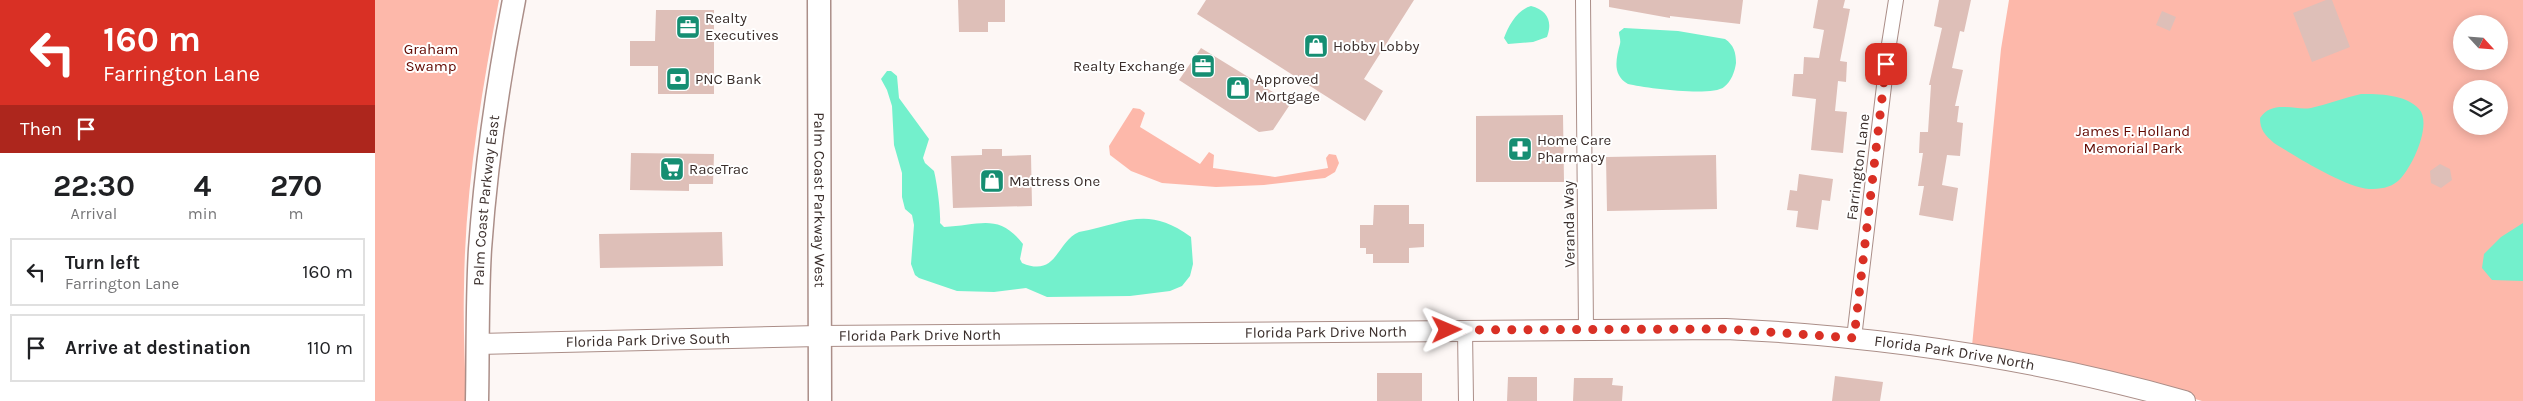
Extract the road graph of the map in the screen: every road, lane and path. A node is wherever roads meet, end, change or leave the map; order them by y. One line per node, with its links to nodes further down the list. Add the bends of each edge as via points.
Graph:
1 (514, 0): 9 (main road, Palm Coast Parkway East, via 489,153 480,251)
2 (819, 0): 7 (main road, Palm Coast Parkway West)
3 (1583, 0): 5 (street, Veranda Way)
4 (1897, 0): 8 (street, Farrington Lane, via 1887,54)
5 (1586, 329): 6 (street, Florida Park Drive North); 8 (street, Florida Park Drive North, via 1726,329)
6 (1465, 330): 7 (street, Florida Park Drive North); 12 (street)
7 (819, 336): 9 (street, Florida Park Drive South); 11 (main road, Palm Coast Parkway West)
8 (1854, 338): 13 (street, Florida Park Drive North, via 1935,348 2021,364)
9 (478, 344): 10 (main road, Palm Coast Parkway East)
10 (477, 401)
11 (820, 401)
12 (1466, 401)
13 (2185, 401)

